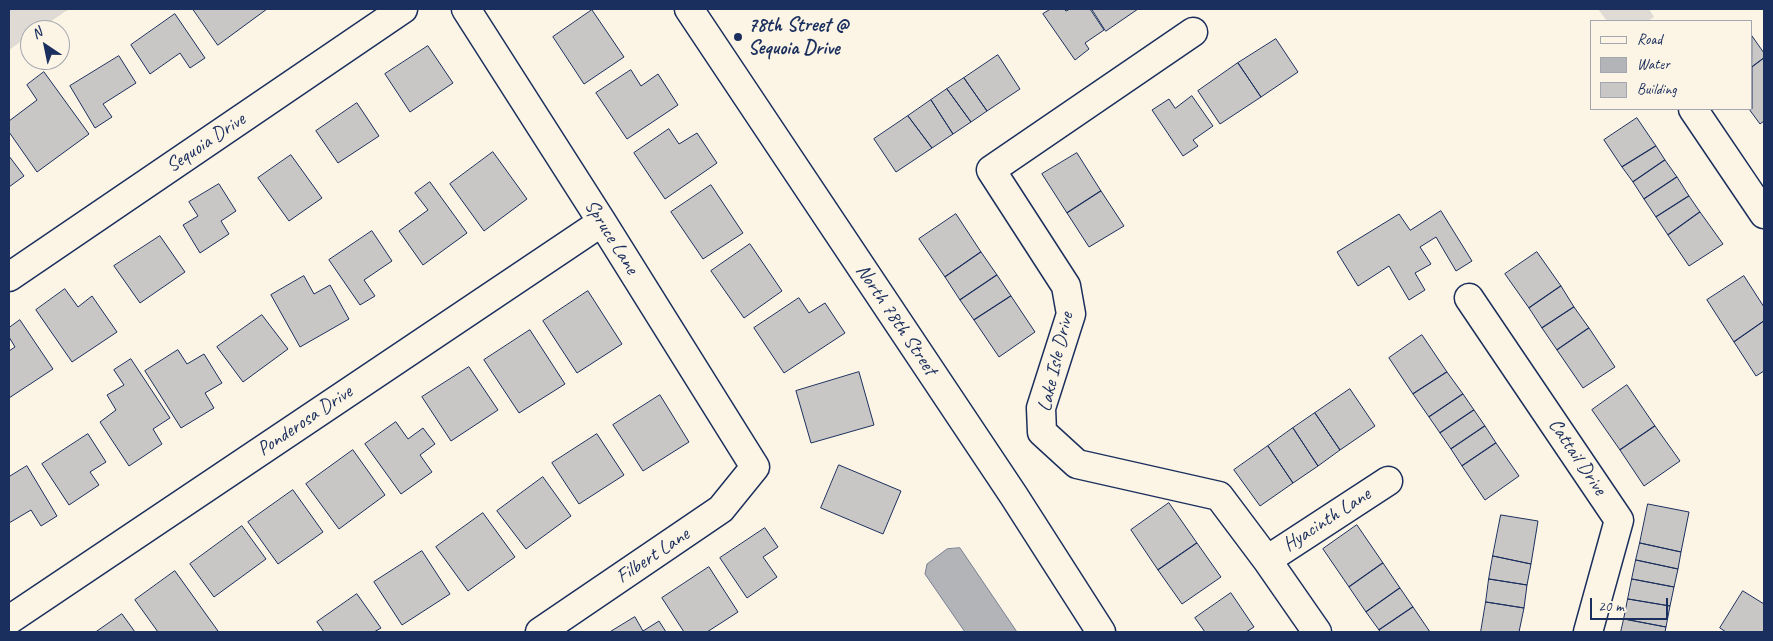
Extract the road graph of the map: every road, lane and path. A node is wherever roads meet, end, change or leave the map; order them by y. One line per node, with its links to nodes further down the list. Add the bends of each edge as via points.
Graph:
1 (403, 9): 8 (street, Sequoia Drive)
2 (466, 9): 7 (street, Spruce Lane)
3 (689, 9): 15 (street, North 78th Street)
4 (1193, 32): 12 (street, Lake Isle Drive, via 991,170 1066,286 1071,314 1041,408 1042,432 1077,464 1219,496)
5 (1694, 110): 6 (street)
6 (1764, 214)
7 (602, 222): 10 (street, Spruce Lane); 13 (street, Ponderosa Drive)
8 (9, 278)
9 (1469, 298): 17 (street, Cattail Drive, via 1619,520)
10 (755, 467): 14 (street, Filbert Lane, via 721,509)
11 (1388, 481): 12 (street, Hyacinth Lane)
12 (1267, 560): 16 (street, Lake Isle Drive)
13 (9, 620)
14 (540, 632)
15 (1101, 632)
16 (1317, 632)
17 (1588, 632)

